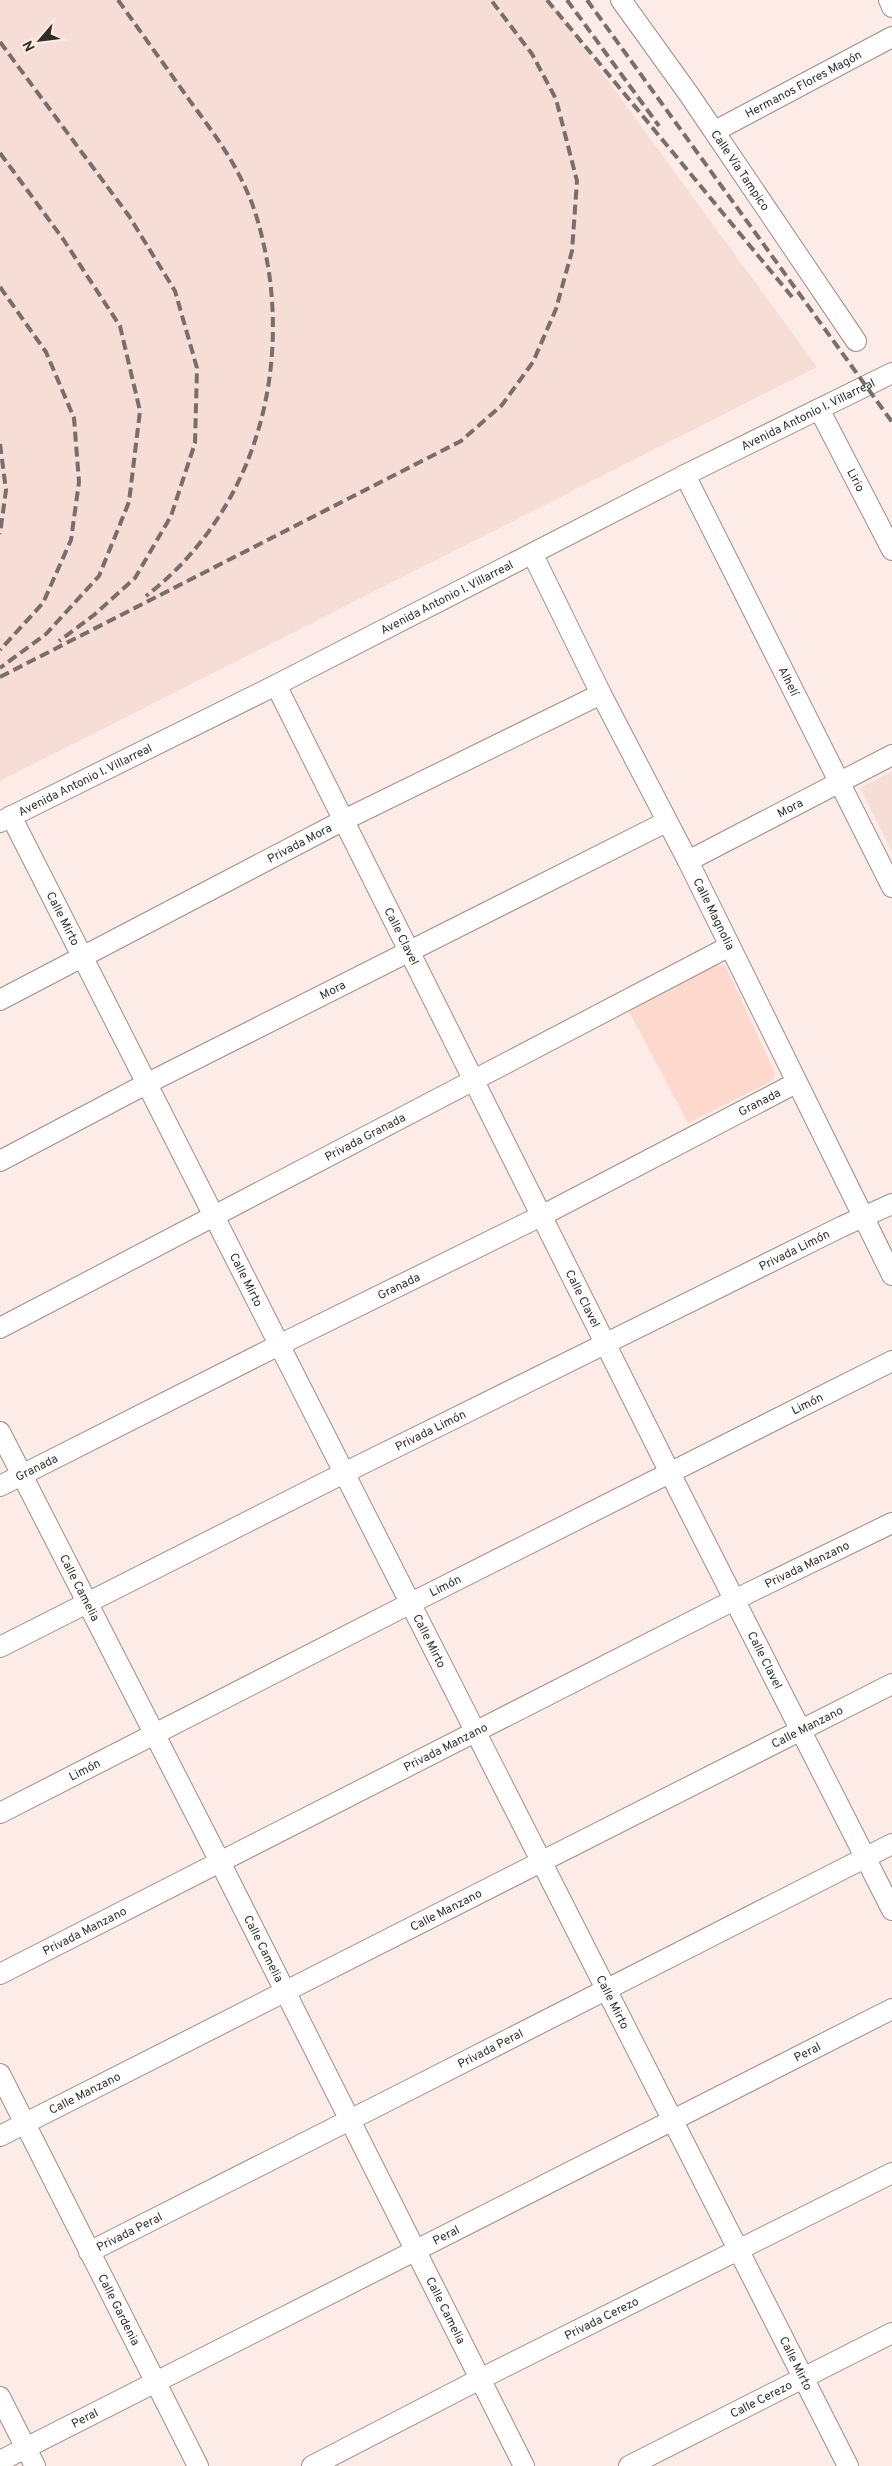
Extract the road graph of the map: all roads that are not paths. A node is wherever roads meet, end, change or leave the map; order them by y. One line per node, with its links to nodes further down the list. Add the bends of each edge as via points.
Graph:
1 (621, 0): 5 (street, Calle Vía Tampico)
2 (889, 0): 3 (street)
3 (892, 6)
4 (892, 37): 5 (street, Hermanos Flores Magón)
5 (715, 131): 6 (street, Calle Vía Tampico)
6 (856, 341)
7 (892, 373): 8 (street, Avenida Antonio I. Villarreal)
8 (819, 409): 9 (street, Avenida Antonio I. Villarreal); 10 (street, Lirio)
9 (685, 475): 11 (street, Avenida Antonio I. Villarreal); 15 (street, Alhelí)
10 (892, 550)
11 (533, 555): 12 (street, Avenida Antonio I. Villarreal); 13 (street, Calle Magnolia)
12 (276, 685): 16 (street, Avenida Antonio I. Villarreal); 17 (street, Calle Clavel)
13 (602, 694): 17 (street, Privada Mora); 18 (street, Calle Magnolia)
14 (892, 754): 15 (street, Mora)
15 (840, 781): 19 (street, Mora); 20 (street, Alhelí)
16 (6, 819): 23 (street, Calle Mirto)
17 (342, 821): 22 (street, Calle Clavel); 23 (street, Privada Mora)
18 (666, 822): 19 (street, Calle Magnolia); 22 (street, Mora)
19 (688, 861): 21 (street, Calle Magnolia)
20 (892, 887)
21 (730, 946): 25 (street, Privada Granada); 26 (street, Calle Magnolia)
22 (408, 950): 25 (street, Calle Clavel); 27 (street, Mora)
23 (82, 957): 24 (street, Privada Mora); 27 (street, Calle Mirto)
24 (0, 1000)
25 (473, 1080): 30 (street, Calle Clavel); 31 (street, Privada Granada)
26 (796, 1083): 30 (street, Granada); 32 (street, Calle Magnolia)
27 (146, 1084): 28 (street, Mora); 31 (street, Calle Mirto)
28 (0, 1161)
29 (892, 1204): 32 (street, Privada Limón)
30 (543, 1215): 35 (street, Calle Clavel); 36 (street, Granada)
31 (213, 1217): 34 (street, Privada Granada); 36 (street, Calle Mirto)
32 (864, 1217): 33 (street, Calle Magnolia); 35 (street, Privada Limón)
33 (892, 1275)
34 (0, 1328)
35 (607, 1344): 39 (street, Privada Limón); 40 (street, Calle Clavel)
36 (279, 1345): 39 (street, Calle Mirto); 41 (street, Granada)
37 (892, 1361): 40 (street, Limón)
38 (0, 1432): 41 (street, Calle Camelia)
39 (344, 1473): 45 (street, Privada Limón); 46 (street, Calle Mirto)
40 (670, 1473): 44 (street, Calle Clavel); 46 (street, Limón)
41 (22, 1475): 42 (street, Granada); 45 (street, Calle Camelia)
42 (0, 1486)
43 (892, 1523): 44 (street, Privada Manzano)
44 (734, 1600): 49 (street, Privada Manzano); 50 (street, Calle Clavel)
45 (86, 1602): 47 (street, Privada Limón); 51 (street, Calle Camelia)
46 (409, 1604): 49 (street, Calle Mirto); 51 (street, Limón)
47 (0, 1647)
48 (892, 1684): 50 (street, Calle Manzano)
49 (476, 1731): 55 (street, Privada Manzano); 56 (street, Calle Mirto)
50 (801, 1732): 54 (street, Calle Clavel); 56 (street, Calle Manzano)
51 (154, 1735): 52 (street, Limón); 55 (street, Calle Camelia)
52 (0, 1813)
53 (892, 1844): 54 (street, Privada Peral)
54 (865, 1858): 57 (street, Calle Clavel); 59 (street, Privada Peral)
55 (220, 1862): 58 (street, Privada Manzano); 60 (street, Calle Camelia)
56 (541, 1862): 59 (street, Calle Mirto); 60 (street, Calle Manzano)
57 (892, 1910)
58 (0, 1974)
59 (607, 1988): 63 (street, Calle Mirto); 65 (street, Privada Peral)
60 (285, 1992): 64 (street, Calle Manzano); 65 (street, Calle Camelia)
61 (892, 2009): 63 (street, Peral)
62 (0, 2074): 64 (street, Calle Gardenia)
63 (674, 2120): 68 (street, Peral); 69 (street, Calle Mirto)
64 (25, 2123): 66 (street, Calle Manzano); 70 (street, Calle Gardenia)
65 (349, 2123): 68 (street, Calle Camelia); 70 (street, Privada Peral)
66 (0, 2136)
67 (892, 2173): 69 (street, Privada Cerezo)
68 (416, 2251): 73 (street, Calle Camelia); 74 (street, Peral)
69 (740, 2251): 72 (street, Calle Mirto); 73 (street, Privada Cerezo)
70 (89, 2252): 74 (street, Calle Gardenia)
71 (892, 2334): 72 (street, Calle Cerezo)
72 (804, 2377): 82 (street, Calle Cerezo); 83 (street, Calle Mirto)
73 (480, 2379): 80 (street, Privada Cerezo); 81 (street, Calle Camelia)
74 (155, 2382): 76 (street, Peral); 79 (street, Calle Gardenia)
75 (0, 2397): 76 (street)
76 (26, 2448): 77 (street, Peral); 78 (street)
77 (0, 2461)
78 (35, 2466)
79 (198, 2466)
80 (312, 2466)
81 (524, 2466)
82 (629, 2466)
83 (848, 2466)

